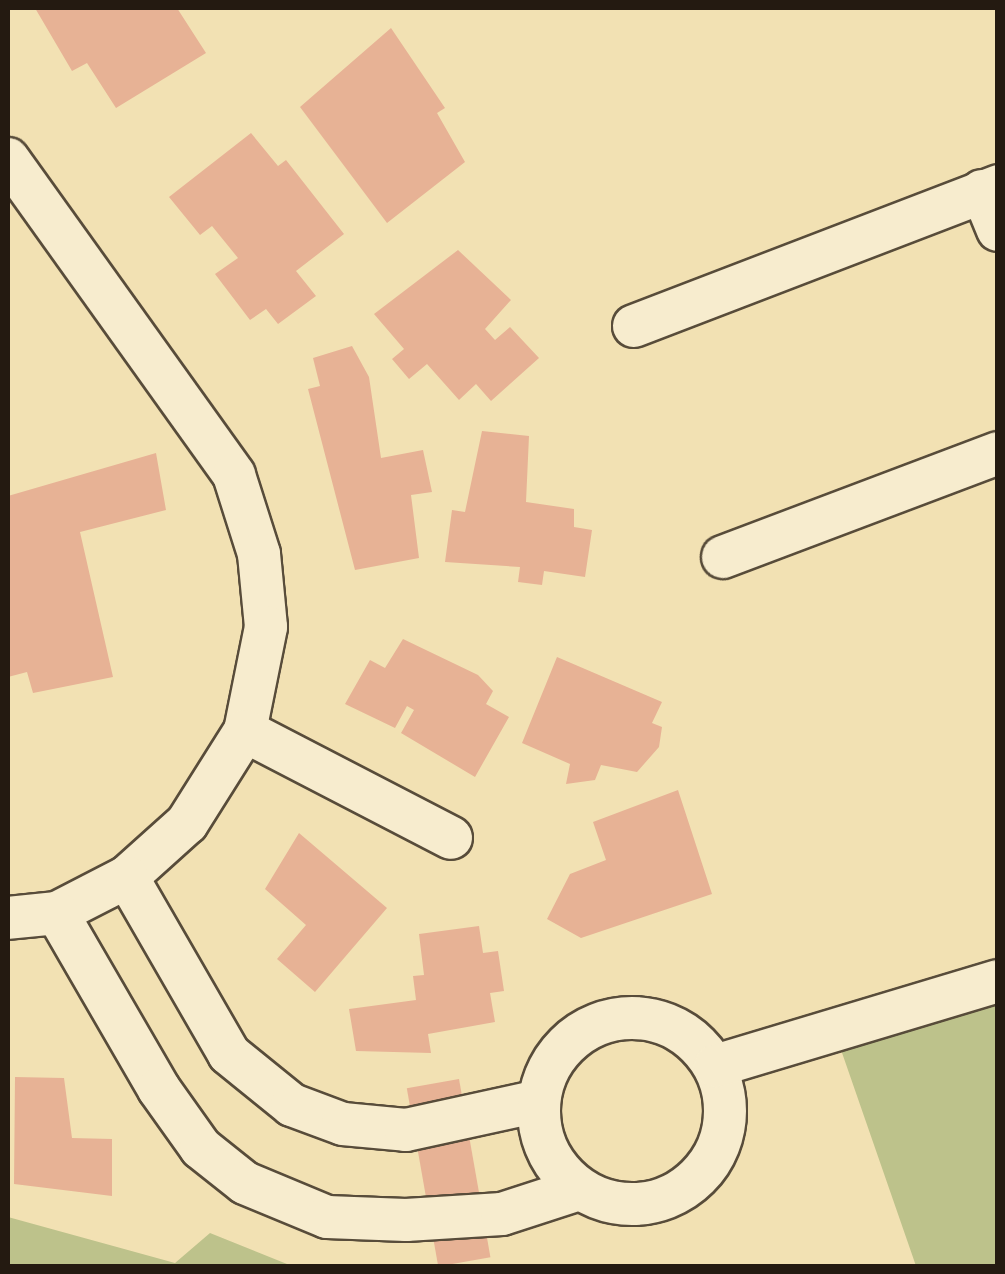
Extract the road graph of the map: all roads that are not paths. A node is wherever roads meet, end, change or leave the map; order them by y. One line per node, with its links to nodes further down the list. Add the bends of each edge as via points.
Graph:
1 (8, 158): 6 (street, via 234,475 259,554 266,626)
2 (992, 202): 3 (street)
3 (634, 326)
4 (998, 453): 5 (street)
5 (723, 558)
6 (244, 731): 7 (street); 8 (street, via 188,823)
7 (451, 838)
8 (127, 877): 9 (street); 13 (street, via 229,1054 292,1105 342,1124 406,1130)
9 (57, 912): 10 (street); 14 (street, via 201,1148 261,1191 327,1217 406,1220 502,1214)
10 (8, 918)
11 (998, 981): 12 (street, via 806,1033)
12 (714, 1066): 13 (street, via 682,1032 614,1018 555,1056); 14 (street, via 725,1126 696,1180 639,1205)
13 (538, 1101): 14 (street, via 546,1150)
14 (579, 1188)

